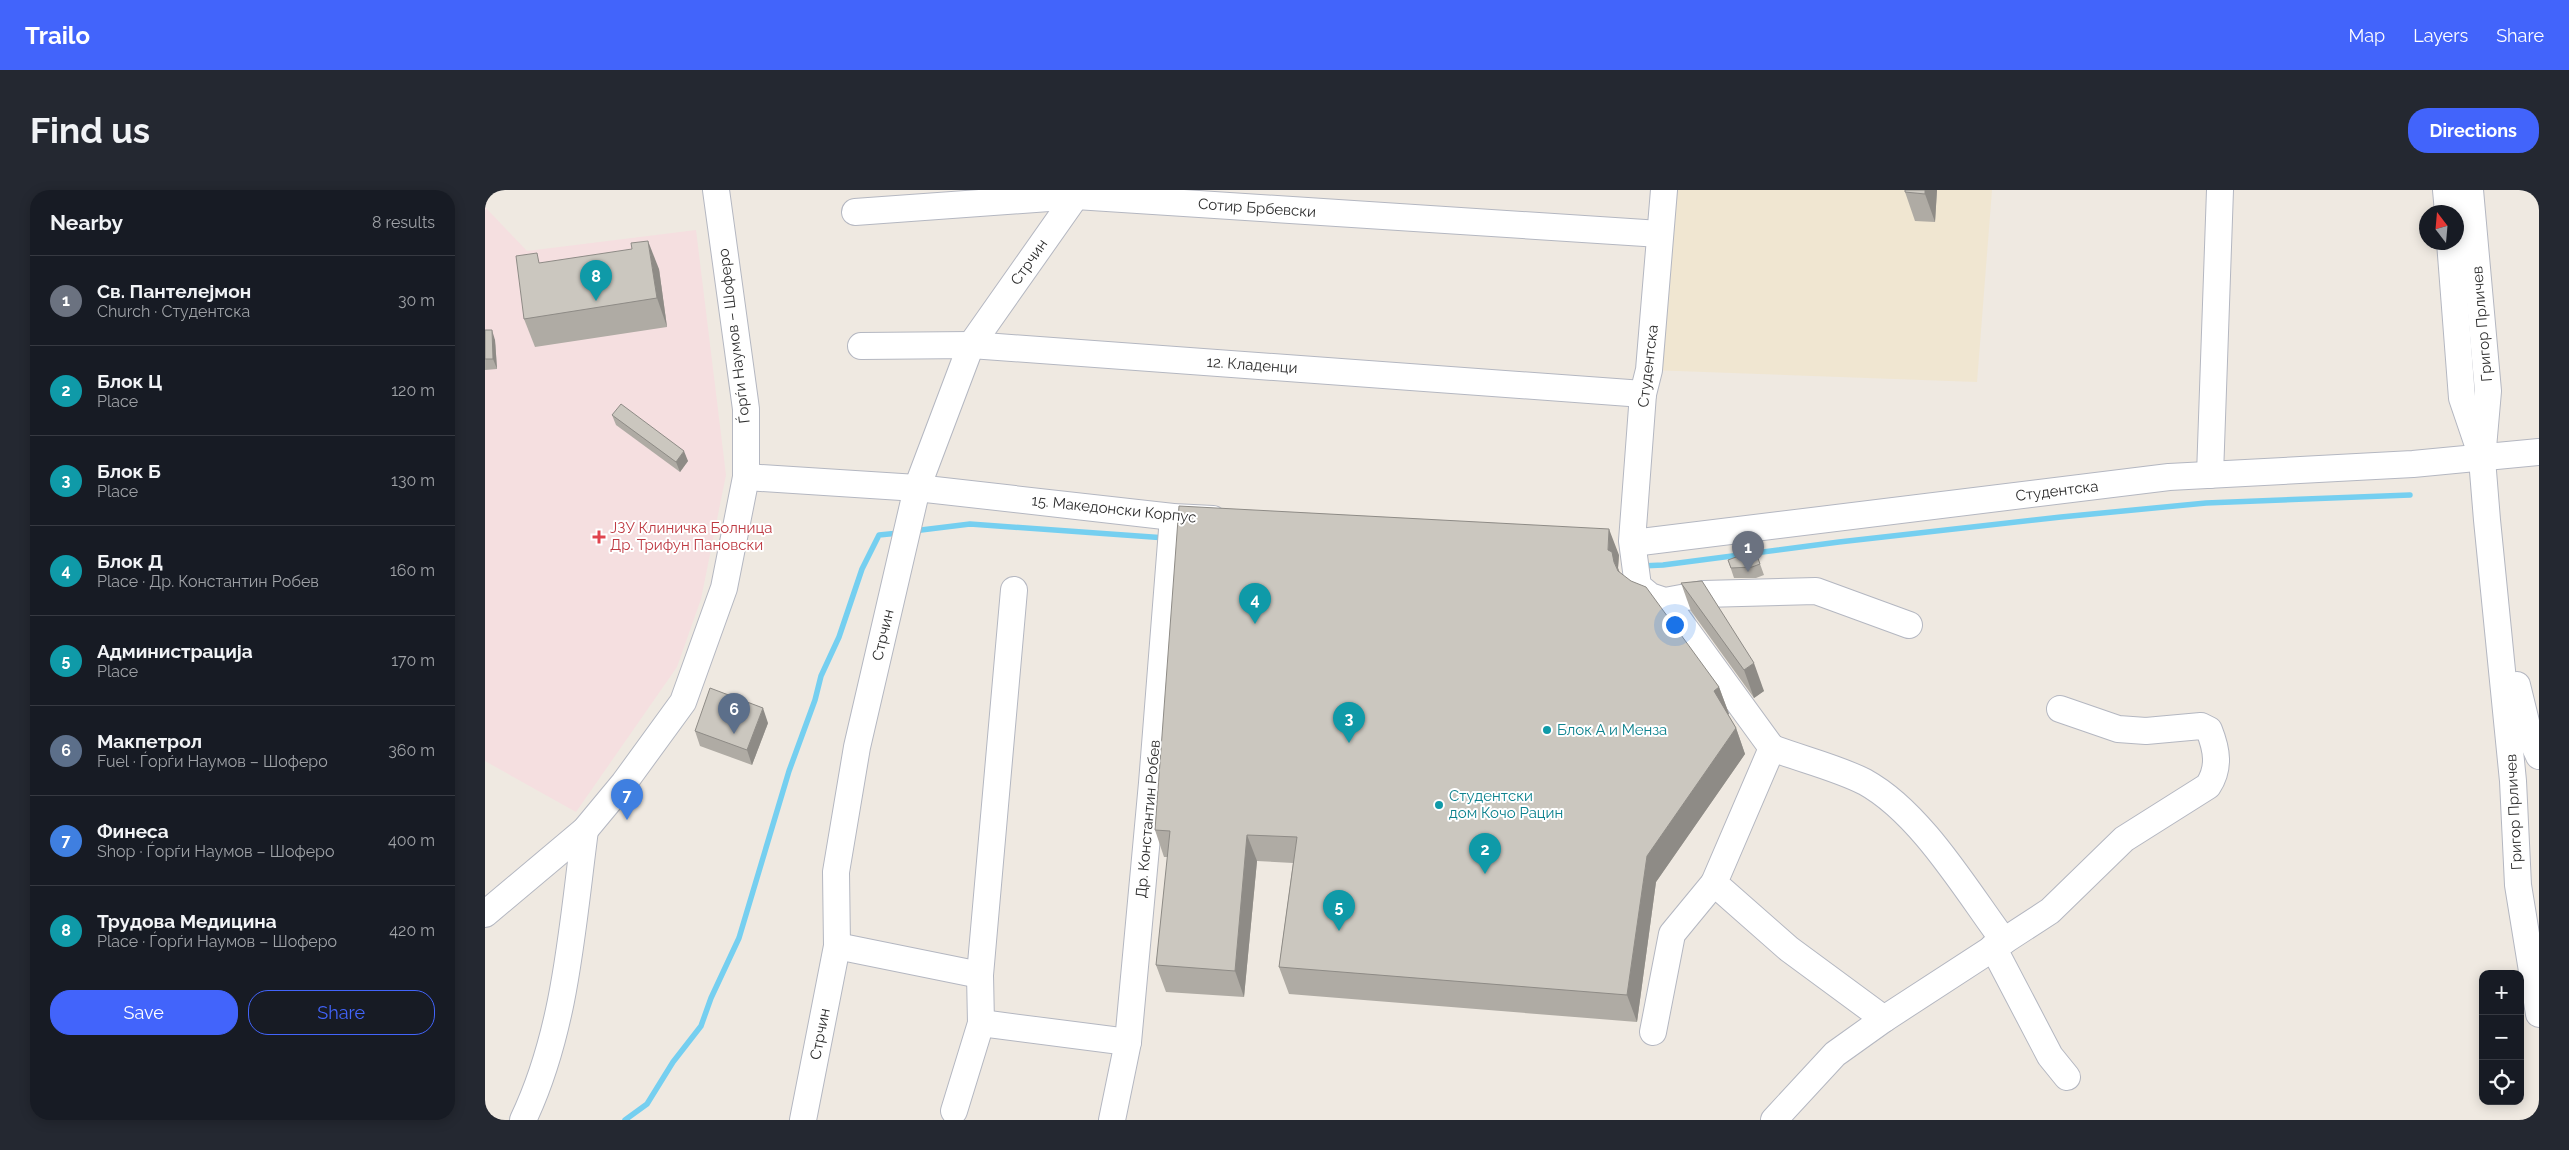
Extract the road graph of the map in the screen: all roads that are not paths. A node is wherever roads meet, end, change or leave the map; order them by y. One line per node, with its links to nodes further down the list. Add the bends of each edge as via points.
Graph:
1 (716, 190): 17 (street, Ѓорѓи Наумов – Шоферо, via 745,409)
2 (1664, 190): 9 (street, Студентска)
3 (2220, 190): 16 (street)
4 (2446, 190): 7 (street)
5 (2470, 190): 15 (street, Григор Прличев, via 2488,391)
6 (1078, 193): 8 (street, Сотир Брбевски); 9 (street, Сотир Брбевски); 11 (street, Стрчин)
7 (2447, 205)
8 (855, 212)
9 (1660, 234): 13 (street, Студентска, via 1649,370)
10 (2451, 250): 15 (street, Григор Прличев, via 2462,398)
11 (971, 345): 12 (street, 12. Кладенци); 13 (street, 12. Кладенци); 18 (street, Стрчин)
12 (861, 346)
13 (1643, 394): 21 (street, Студентска)
14 (2539, 452): 15 (street, Студентска)
15 (2482, 458): 16 (street, Студентска); 24 (street, Григор Прличев)
16 (2211, 475): 21 (street, Студентска, via 2160,478)
17 (746, 477): 18 (street, 15. Македонски Корпус); 29 (street, Ѓорѓи Наумов – Шоферо, via 724,588 683,702)
18 (917, 488): 19 (street, 15. Македонски Корпус); 33 (street, Стрчин, via 857,747 836,872)
19 (1173, 517): 20 (street, 15. Македонски Корпус); 39 (street, Др. Константин Робев)
20 (1241, 521)
21 (1626, 541): 23 (street, via 1637,585 1650,596)
22 (1014, 590): 34 (street)
23 (1665, 601): 25 (street, via 1703,594 1816,591); 27 (street)
24 (2497, 610): 28 (street, Григор Прличев, via 2529,734); 35 (street, Григор Прличев, via 2513,781 2518,885)
25 (1909, 625)
26 (2060, 710): 32 (street, via 2118,729 2201,726 2209,730 2213,739 2216,774 2208,786 2124,839 2050,911)
27 (1772, 748): 30 (street); 32 (street, via 1864,782 1892,801 1924,834)
28 (2539, 756)
29 (585, 830): 31 (street, Ѓорѓи Наумов – Шоферо); 42 (street, via 564,993 536,1093)
30 (1714, 883): 36 (street, via 1789,950); 38 (street, via 1672,934)
31 (485, 914)
32 (1999, 944): 36 (street); 40 (street, via 2050,1056)
33 (837, 946): 34 (street); 43 (street, Стрчин)
34 (981, 975): 37 (street)
35 (2539, 1014)
36 (1884, 1019): 45 (street, via 1835,1054)
37 (981, 1022): 39 (street); 41 (street)
38 (1653, 1032)
39 (1128, 1042): 44 (street, Др. Константин Робев)
40 (2067, 1077)
41 (953, 1111)
42 (523, 1120)
43 (803, 1120)
44 (1112, 1120)
45 (1774, 1120)

